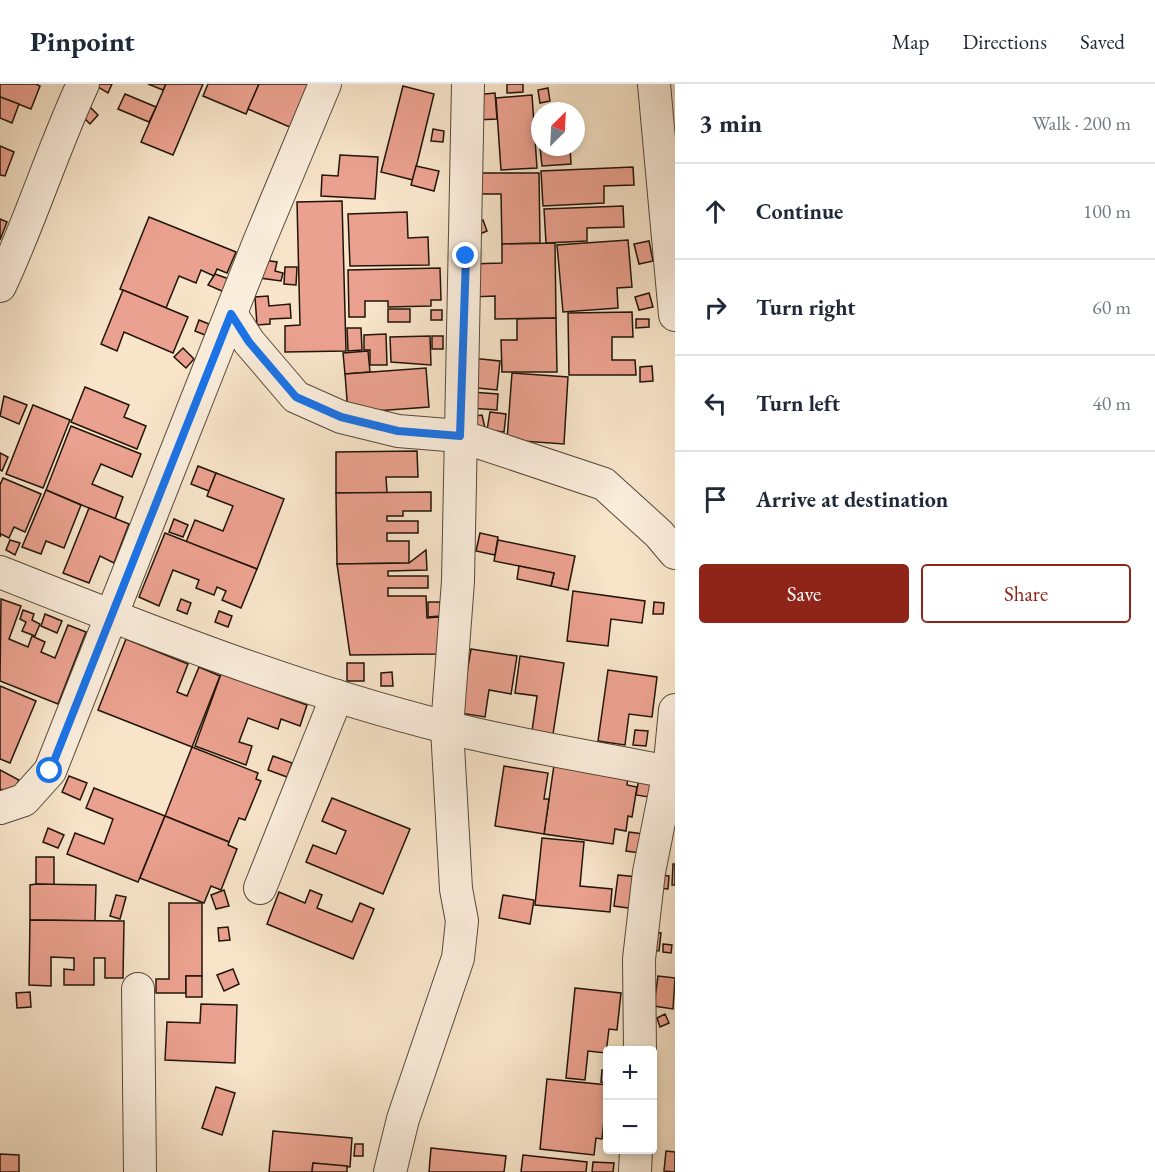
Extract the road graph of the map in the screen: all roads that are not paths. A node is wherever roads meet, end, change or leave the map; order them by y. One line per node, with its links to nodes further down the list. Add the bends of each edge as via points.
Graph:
1 (82, 84): 5 (street, via 26,230)
2 (325, 84): 6 (street)
3 (468, 84): 8 (street)
4 (654, 84): 7 (street)
5 (0, 286)
6 (231, 314): 8 (street, via 249,342 296,397 341,417 398,431); 11 (street)
7 (675, 315)
8 (460, 436): 9 (street, via 604,484); 14 (street, via 458,581)
9 (675, 553)
10 (0, 572): 11 (street)
11 (111, 616): 12 (street); 16 (street, via 50,771 24,800)
12 (338, 696): 14 (street); 17 (street)
13 (675, 710): 15 (street)
14 (447, 728): 15 (street); 22 (street, via 456,889 462,921 458,958 403,1119)
15 (670, 783): 19 (street, via 649,872 639,959)
16 (0, 808)
17 (260, 888)
18 (138, 989): 21 (street)
19 (640, 1046)
20 (636, 1154): 23 (street)
21 (140, 1172)
22 (390, 1172)
23 (635, 1172)

